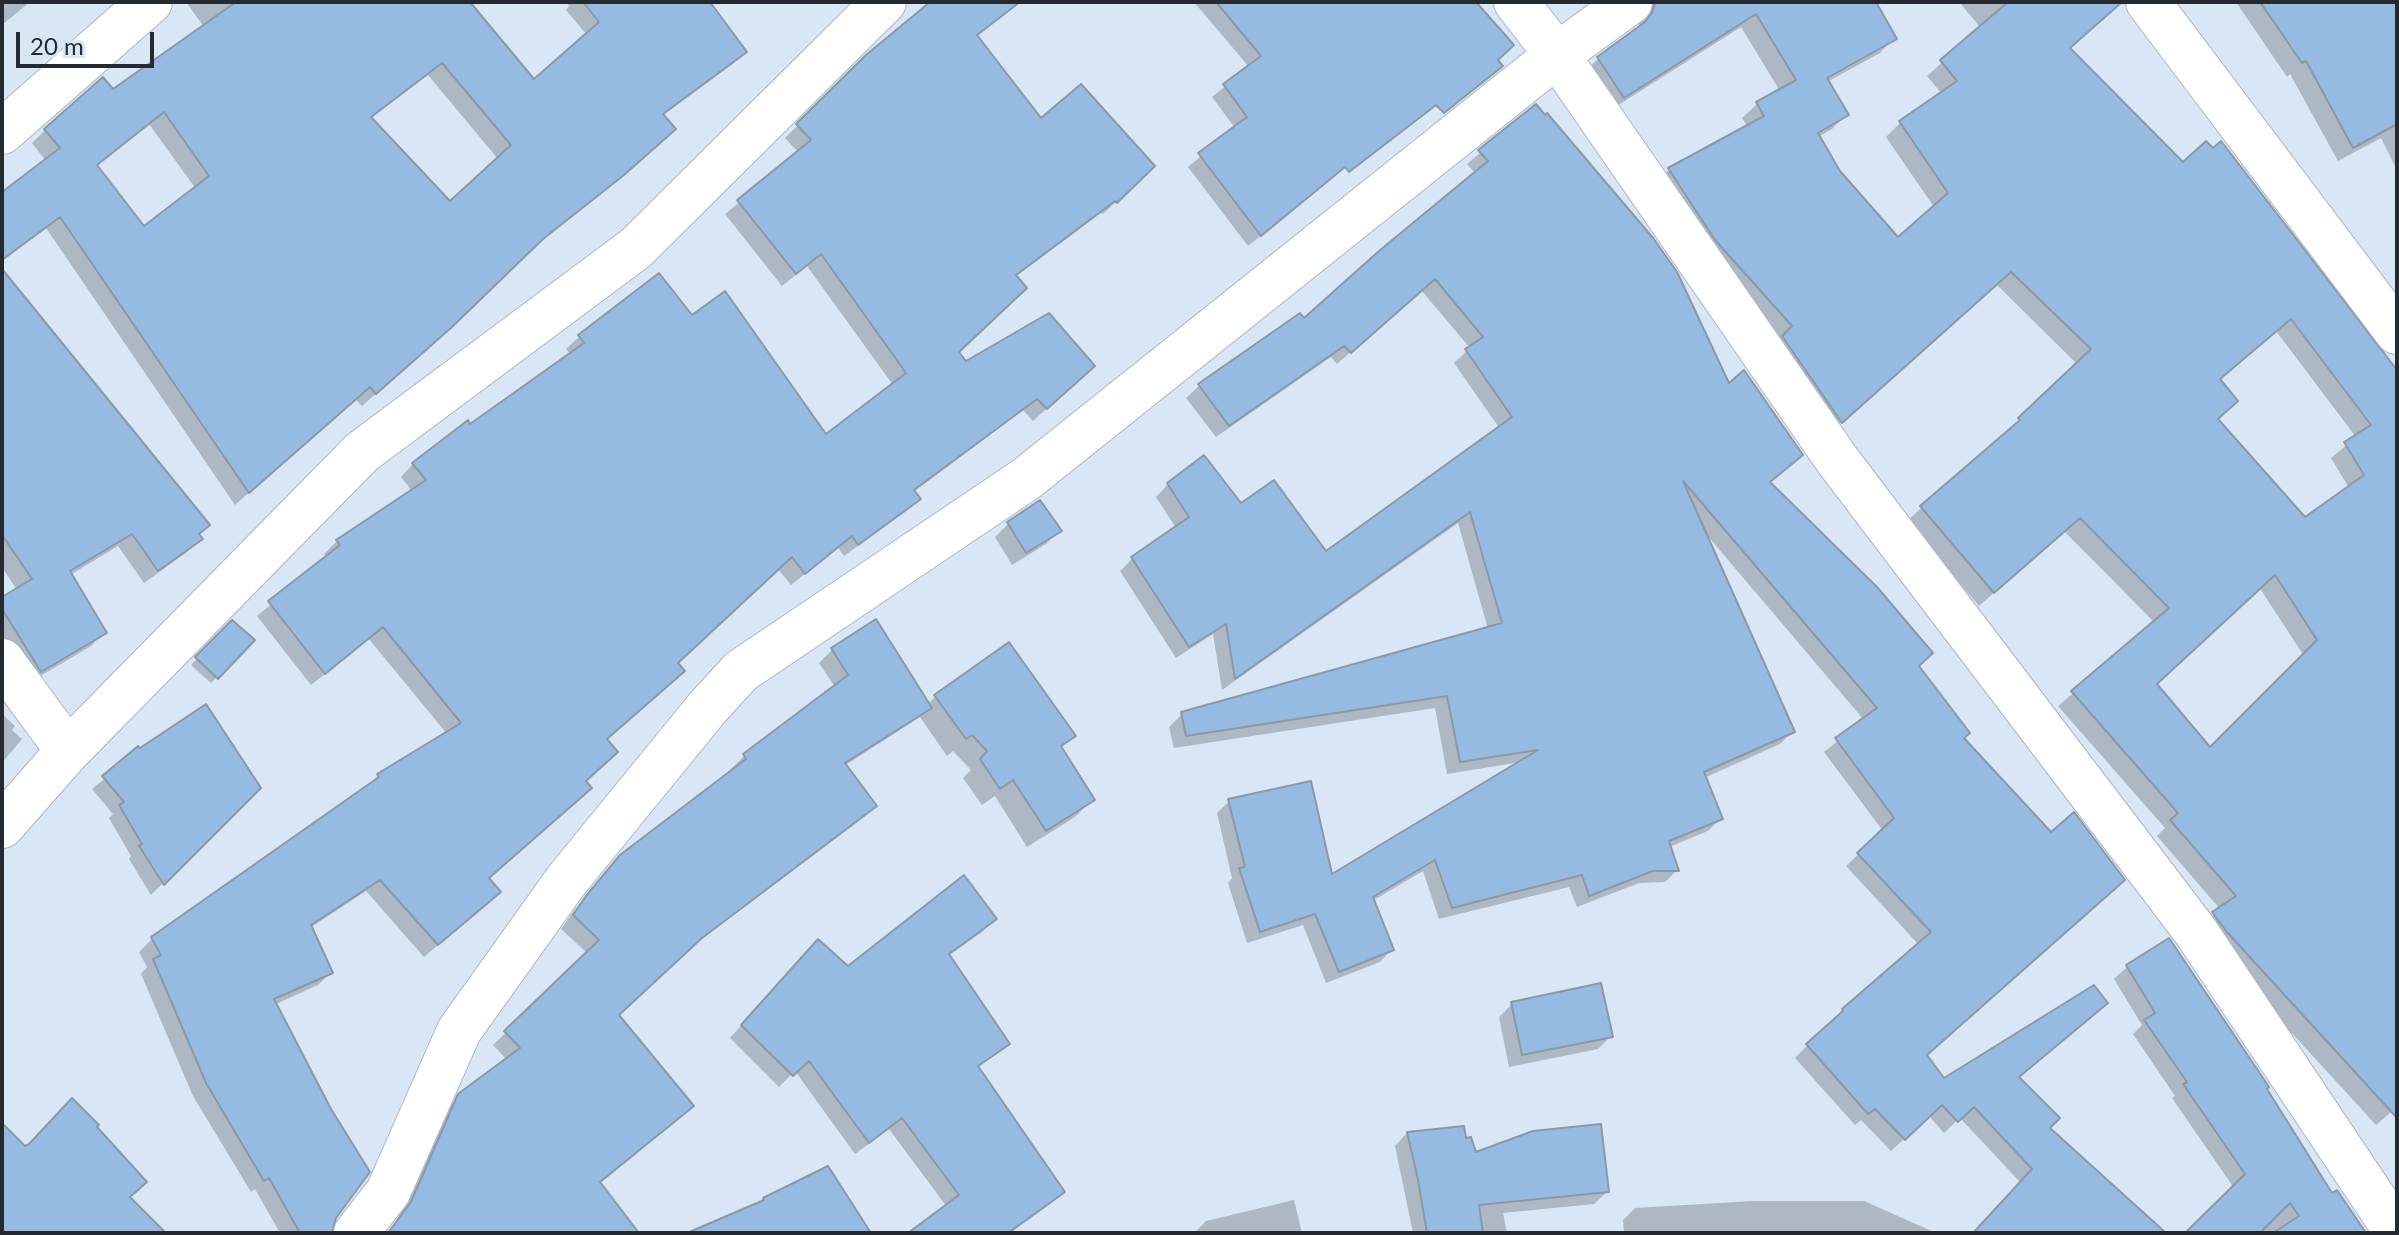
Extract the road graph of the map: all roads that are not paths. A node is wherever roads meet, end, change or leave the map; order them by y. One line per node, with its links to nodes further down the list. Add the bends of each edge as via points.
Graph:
1 (150, 2): 7 (street)
2 (884, 2): 10 (street, via 636,248 362,452)
3 (1516, 2): 6 (street)
4 (1630, 2): 6 (street)
5 (2148, 2): 8 (street)
6 (1557, 55): 12 (street, via 1026,479 741,671 566,881 459,1031 388,1192); 13 (street, via 1838,461 2196,932)
7 (2, 132)
8 (2397, 332)
9 (2, 661): 10 (street)
10 (68, 751): 11 (street)
11 (2, 826)
12 (356, 1233)
13 (2397, 1233)

